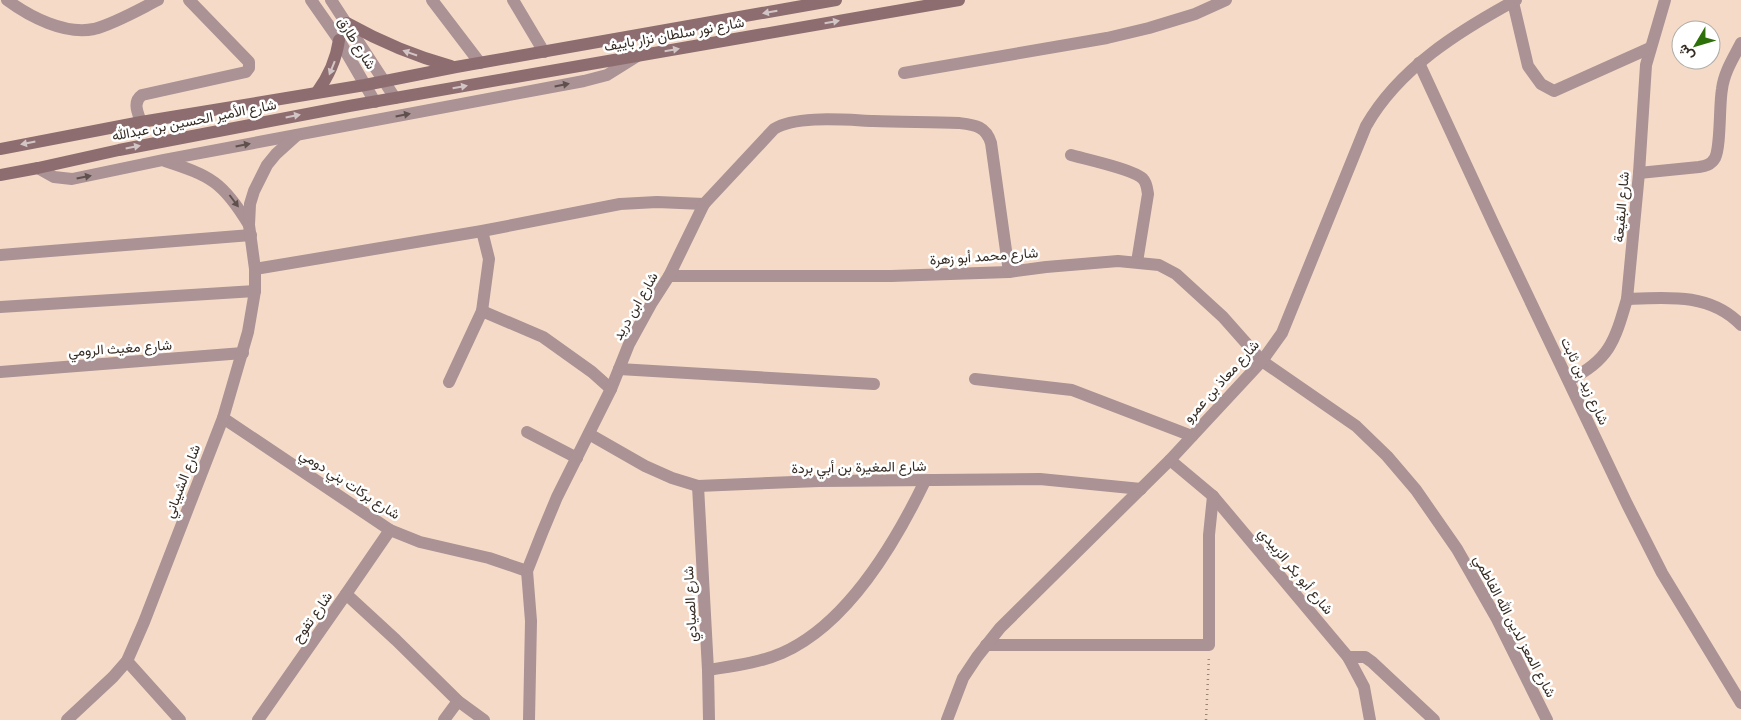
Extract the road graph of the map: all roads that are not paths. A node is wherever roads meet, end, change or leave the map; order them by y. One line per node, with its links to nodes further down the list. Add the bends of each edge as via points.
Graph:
1 (7, 0): 2 (street, via 46,22 70,30 94,29)
2 (158, 0)
3 (189, 0): 28 (street, via 249,62 249,68 246,72 142,95 136,103)
4 (311, 0): 14 (street, شارع طارق)
5 (331, 0): 13 (street, شارع طارق)
6 (432, 0): 19 (street)
7 (513, 0): 17 (street)
8 (836, 0): 17 (main road, شارع نور سلطان نزار باييف, one-way to 17)
9 (959, 0): 18 (main road, شارع نور سلطان نزار باييف, one-way to 9)
10 (1226, 0): 22 (street, via 1195,14 1149,28)
11 (1666, 0): 16 (street, شارع البقيعة)
12 (1514, 1): 16 (street, via 1528,66 1541,84 1554,91); 20 (street, شارع معاذ بن عمرو)
13 (347, 23): 21 (main road, one-way to 13, via 400,50); 23 (street, شارع طارق)
14 (339, 40): 24 (street, شارع طارق); 25 (main road, one-way to 25, via 334,62)
15 (1741, 43): 34 (street, via 1722,87 1718,148 1714,160 1706,166)
16 (1650, 48): 34 (street, شارع البقيعة)
17 (544, 52): 19 (main road, شارع نور سلطان نزار باييف)
18 (639, 55): 26 (main road, شارع نور سلطان نزار باييف, one-way to 18); 29 (street, one-way to 18, via 590,80)
19 (480, 63): 21 (main road, شارع نور سلطان نزار باييف)
20 (1419, 63): 50 (street, شارع معاذ بن عمرو, via 1392,88 1366,126 1282,334); 54 (street, شارع زيد بن ثابت)
21 (456, 67): 23 (main road, شارع نور سلطان نزار باييف)
22 (904, 73)
23 (384, 80): 24 (main road, شارع الأمير الحسين بن عبدالله); 26 (street, شارع طارق)
24 (365, 84): 25 (main road, شارع الأمير الحسين بن عبدالله); 27 (street, شارع طارق)
25 (317, 92): 28 (main road, شارع الأمير الحسين بن عبدالله)
26 (394, 98): 27 (main road, شارع الأمير الحسين بن عبدالله)
27 (375, 102): 33 (main road, شارع الأمير الحسين بن عبدالله, one-way to 27, via 195,134)
28 (141, 122): 30 (main road, شارع الأمير الحسين بن عبدالله, one-way to 30)
29 (297, 135): 32 (street, one-way to 29); 37 (street, شارع الشيباني, via 276,154 260,178 250,204)
30 (0, 149)
31 (1071, 155): 40 (street, via 1143,179 1148,194)
32 (163, 160): 33 (street, one-way to 32, via 54,177 72,179); 37 (street, شارع الشيباني, one-way to 37, via 199,172 219,185 235,202)
33 (38, 168): 35 (main road, شارع الأمير الحسين بن عبدالله)
34 (1639, 173): 45 (street, شارع البقيعة)
35 (0, 175)
36 (704, 204): 38 (street, via 620,204); 42 (street, شارع ابن دريد, via 780,125 823,120 959,123 980,127 988,134 991,143); 43 (street, شارع ابن دريد)
37 (250, 230): 39 (street); 41 (street, شارع الشيباني)
38 (482, 231): 41 (street); 47 (street, via 489,259)
39 (0, 255)
40 (1137, 262): 42 (street, شارع محمد أبو زهرة, via 1070,264); 50 (street, شارع محمد أبو زهرة, via 1159,265 1176,274 1223,317)
41 (256, 269): 44 (street, شارع الشيباني)
42 (1009, 272): 43 (street, شارع محمد أبو زهرة, via 891,276)
43 (669, 276): 51 (street, شارع ابن دريد, via 640,324)
44 (255, 291): 46 (street); 49 (street, شارع الشيباني)
45 (1628, 299): 48 (street, via 1695,300 1722,310); 54 (street, شارع البقيعة, via 1618,328 1596,365)
46 (0, 307)
47 (482, 311): 55 (street); 57 (street, via 543,337)
48 (1741, 326)
49 (243, 353): 52 (street, شارع مغيث الرومي); 58 (street, شارع الشيباني)
50 (1262, 361): 61 (street, شارع معاذ بن عمرو); 77 (street, شارع المعز لدين الله الفاطمي, via 1356,426 1416,490 1457,549 1497,619)
51 (619, 369): 56 (street); 57 (street, شارع ابن دريد)
52 (0, 372)
53 (975, 379): 61 (street, via 1072,390)
54 (1569, 380): 76 (street, شارع زيد بن ثابت, via 1658,566)
55 (449, 382)
56 (874, 384)
57 (611, 389): 60 (street, شارع ابن دريد)
58 (223, 418): 68 (street, شارع بركات بني دومي); 73 (street, شارع الشيباني)
59 (527, 432): 62 (street)
60 (589, 434): 62 (street, شارع ابن دريد); 65 (street, شارع المغيرة بن أبي بردة, via 646,466)
61 (1192, 436): 63 (street, شارع معاذ بن عمرو)
62 (577, 458): 69 (street, شارع ابن دريد)
63 (1170, 460): 66 (street, شارع معاذ بن عمرو); 67 (street, شارع أبو بكر الزبيدي)
64 (925, 481): 65 (street, شارع المغيرة بن أبي بردة); 66 (street, شارع المغيرة بن أبي بردة, via 1040,480); 74 (street, via 880,563 826,624 782,653 754,662)
65 (698, 486): 74 (street, شارع الصيادي)
66 (1141, 489): 71 (street, شارع معاذ بن عمرو)
67 (1213, 496): 71 (street, via 1209,534 1209,645); 72 (street, شارع أبو بكر الزبيدي)
68 (390, 530): 69 (street, شارع بركات بني دومي, via 420,542); 70 (street, شارع تفوح)
69 (527, 570): 83 (street, شارع ابن دريد)
70 (346, 594): 75 (street); 80 (street, شارع تفوح)
71 (986, 645): 85 (street, شارع معاذ بن عمرو, via 963,678)
72 (1348, 657): 86 (street, شارع أبو بكر الزبيدي, via 1364,687); 87 (street, via 1362,656 1372,662)
73 (127, 661): 78 (street, شارع الشيباني); 79 (street)
74 (708, 670): 84 (street, شارع الصيادي)
75 (458, 701): 81 (street); 82 (street)
76 (1741, 703)
77 (1545, 719)
78 (67, 720)
79 (180, 720)
80 (258, 720)
81 (444, 720)
82 (484, 720)
83 (529, 720)
84 (709, 720)
85 (947, 720)
86 (1370, 720)
87 (1434, 720)

